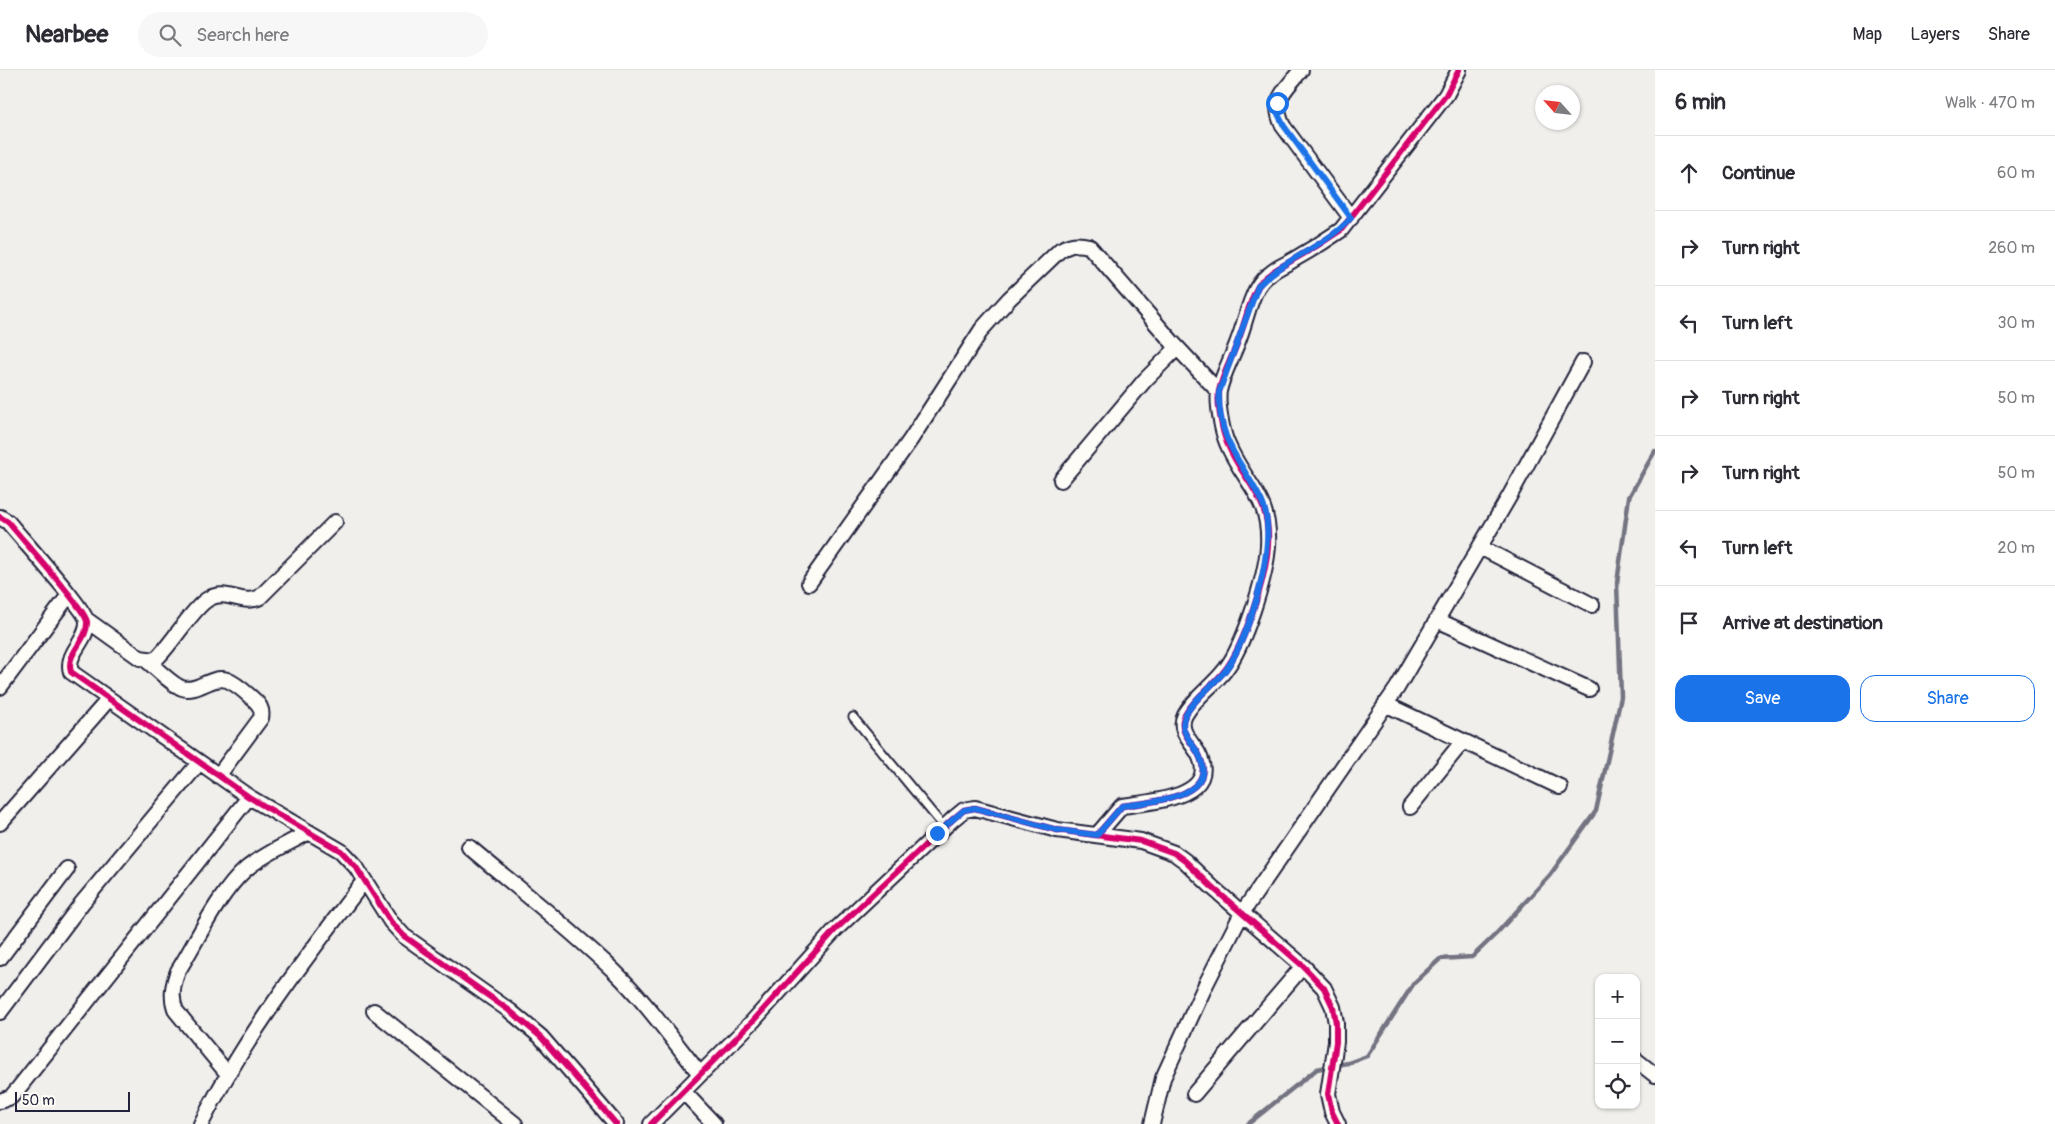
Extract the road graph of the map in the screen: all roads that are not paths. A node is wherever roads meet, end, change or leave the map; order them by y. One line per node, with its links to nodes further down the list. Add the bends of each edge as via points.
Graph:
1 (1301, 70): 3 (street, via 1277,103 1278,114)
2 (1459, 70): 3 (street, via 1446,95)
3 (1351, 218): 6 (street, via 1323,243 1269,274 1258,286)
4 (1177, 348): 6 (street); 7 (street, via 1145,380); 11 (street, via 1089,246 1070,245 1060,250 982,329 911,439)
5 (1583, 362): 10 (street)
6 (1219, 392): 31 (street, via 1227,441 1263,503 1268,519 1268,548 1263,574 1236,653 1225,671 1184,716 1186,736 1203,767 1200,780 1179,796 1122,806)
7 (1061, 480)
8 (0, 517): 12 (street, via 8,522)
9 (335, 522): 16 (street, via 260,597 247,601 223,595 209,598 161,655 155,660)
10 (1480, 547): 13 (street); 15 (street)
11 (809, 583)
12 (69, 595): 14 (street); 17 (street)
13 (1592, 605)
14 (87, 620): 16 (street); 19 (street, via 87,632 73,654 71,672)
15 (1437, 620): 18 (street); 20 (street)
16 (146, 660): 24 (street, via 181,688 194,689 214,680 226,680 260,707 261,718)
17 (0, 687)
18 (1589, 689)
19 (108, 700): 23 (street); 28 (street)
20 (1385, 704): 22 (street); 35 (street)
21 (853, 717): 29 (lane)
22 (1463, 741): 25 (street); 27 (street)
23 (198, 763): 24 (street); 39 (street, via 82,903)
24 (218, 776): 26 (street)
25 (1560, 787)
26 (249, 797): 30 (street); 46 (street, via 18,1090 12,1097)
27 (1410, 807)
28 (0, 823)
29 (944, 827): 31 (street, via 964,810 975,808 1057,830); 42 (street, via 836,930)
30 (309, 832): 34 (street, via 340,850); 41 (street, via 258,861 238,878 178,971 172,1003)
31 (1097, 835): 35 (street, via 1142,840 1174,853)
32 (469, 847): 42 (street, via 615,972)
33 (67, 869): 36 (street)
34 (364, 881): 41 (street, via 291,977); 49 (street, via 404,936 510,1011 541,1037)
35 (1242, 913): 37 (street); 52 (street, via 1164,1078)
36 (0, 958)
37 (1303, 966): 45 (street); 53 (street, via 1324,988 1333,1006 1336,1042 1328,1094)
38 (374, 1011): 48 (street)
39 (0, 1012)
40 (1640, 1063): 43 (street)
41 (227, 1073): 47 (street)
42 (700, 1074): 44 (street)
43 (1655, 1075)
44 (683, 1091): 50 (street); 51 (street)
45 (1194, 1094)
46 (1, 1100)
47 (201, 1124)
48 (515, 1124)
49 (616, 1124)
50 (651, 1124)
51 (714, 1124)
52 (1152, 1124)
53 (1338, 1124)

